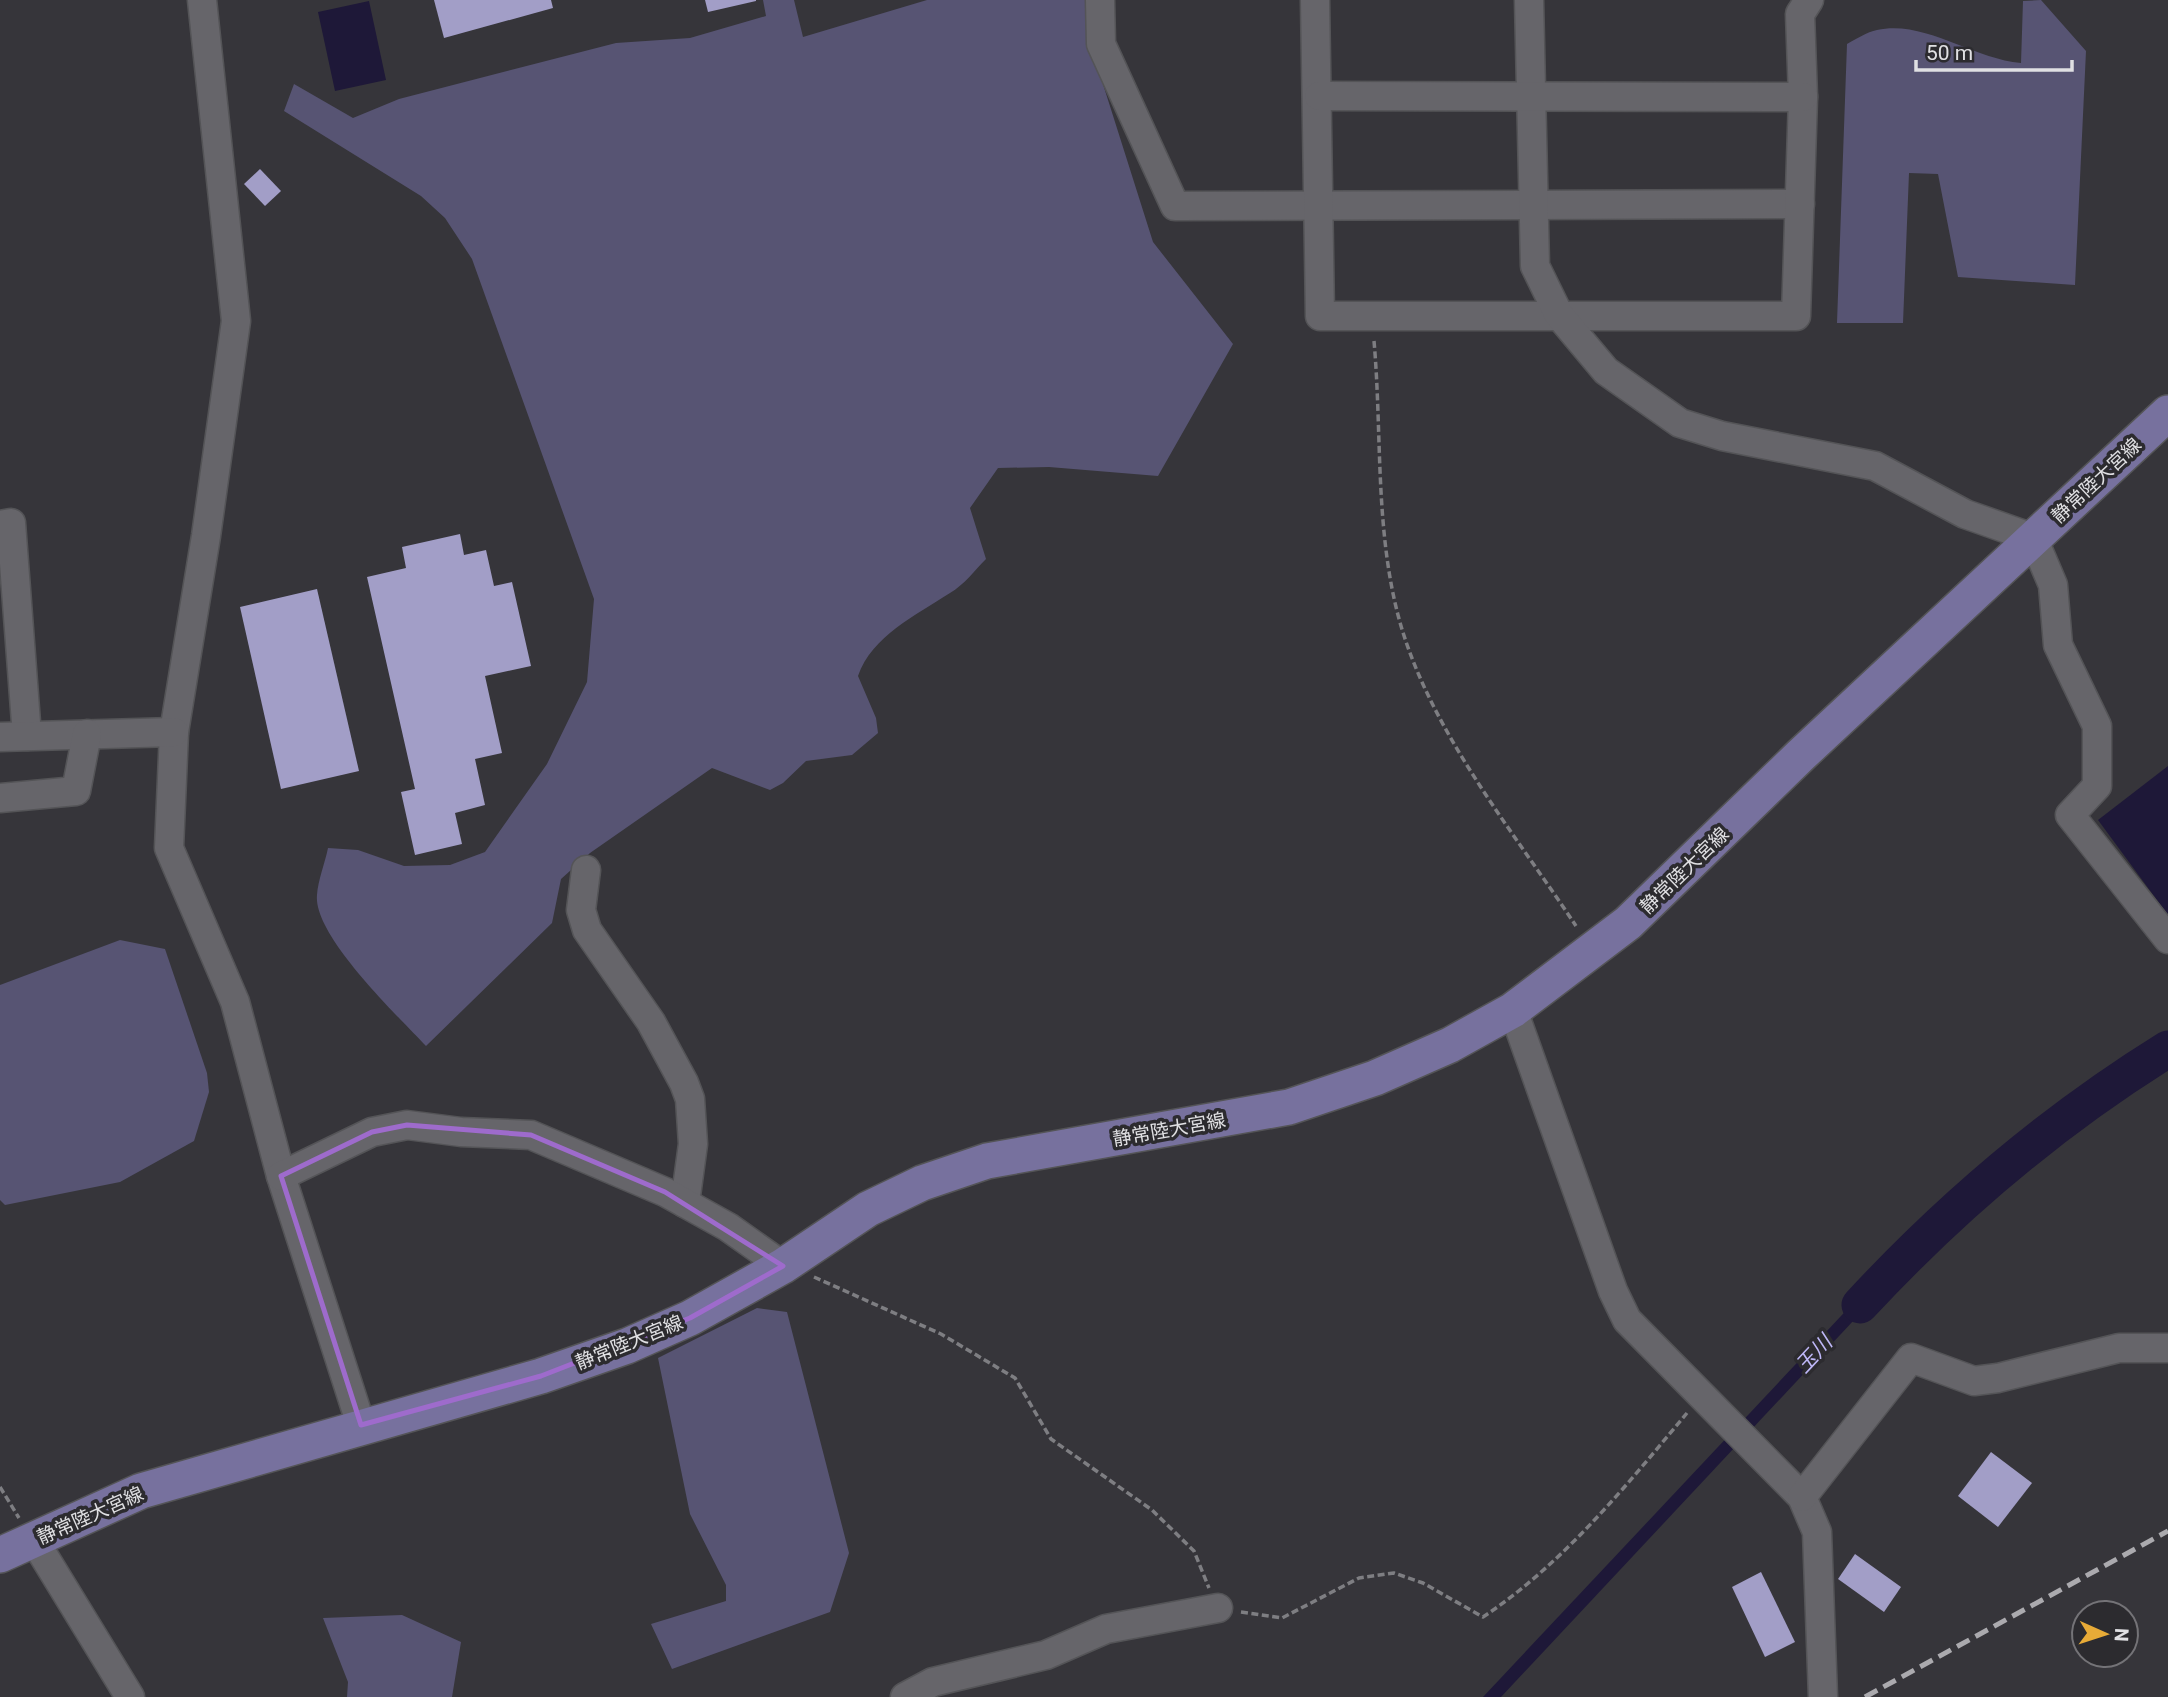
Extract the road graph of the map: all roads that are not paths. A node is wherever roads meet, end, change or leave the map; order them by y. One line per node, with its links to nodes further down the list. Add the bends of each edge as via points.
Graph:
1 (202, 0): 16 (street, via 236,321)
2 (1100, 0): 11 (street, via 1101,44 1175,206)
3 (1315, 0): 6 (street)
4 (1529, 0): 7 (street)
5 (1809, 0): 8 (street, via 1800,14)
6 (1319, 96): 7 (street); 11 (street)
7 (1532, 97): 8 (street); 10 (street)
8 (1803, 97): 9 (street)
9 (1800, 204): 10 (street); 12 (street, via 1796,316)
10 (1533, 206): 11 (street); 12 (street, via 1535,266)
11 (1317, 207): 12 (street, via 1320,316)
12 (1559, 315): 15 (street, via 1606,371 1680,423 1722,436 1875,466 1965,514)
13 (2168, 414): 15 (main road, 静常陸大宮線)
14 (0, 524): 18 (street, via 11,523)
15 (2033, 538): 21 (street, via 2053,585 2058,645 2097,726 2097,786 2070,815); 22 (main road, 静常陸大宮線, via 1667,886 1593,952)
16 (174, 732): 17 (street); 23 (street, via 169,848 235,1002)
17 (87, 734): 18 (street); 19 (street, via 76,791)
18 (13, 736)
19 (0, 798)
20 (586, 870): 24 (street, via 581,910 587,929 651,1022 690,1099 693,1144)
21 (2168, 939)
22 (1513, 1010): 25 (main road, 静常陸大宮線, via 1388,1072 1289,1107 987,1161 922,1182 868,1209); 28 (street, via 1627,1321)
23 (281, 1176): 24 (street, via 372,1132 407,1125 531,1135); 27 (street)
24 (685, 1203): 25 (street)
25 (783, 1266): 27 (main road, 静常陸大宮線, via 690,1318 627,1346 541,1376)
26 (2168, 1348): 28 (street, via 2119,1348 1974,1381 1911,1358)
27 (362, 1425): 29 (main road, 静常陸大宮線, via 141,1491)
28 (1793, 1489): 34 (street, via 1818,1532)
29 (34, 1540): 30 (main road, 静常陸大宮線); 32 (street)
30 (0, 1555)
31 (1218, 1608): 33 (street, via 1106,1629 1046,1654 933,1682)
32 (130, 1697)
33 (905, 1697)
34 (1823, 1697)

